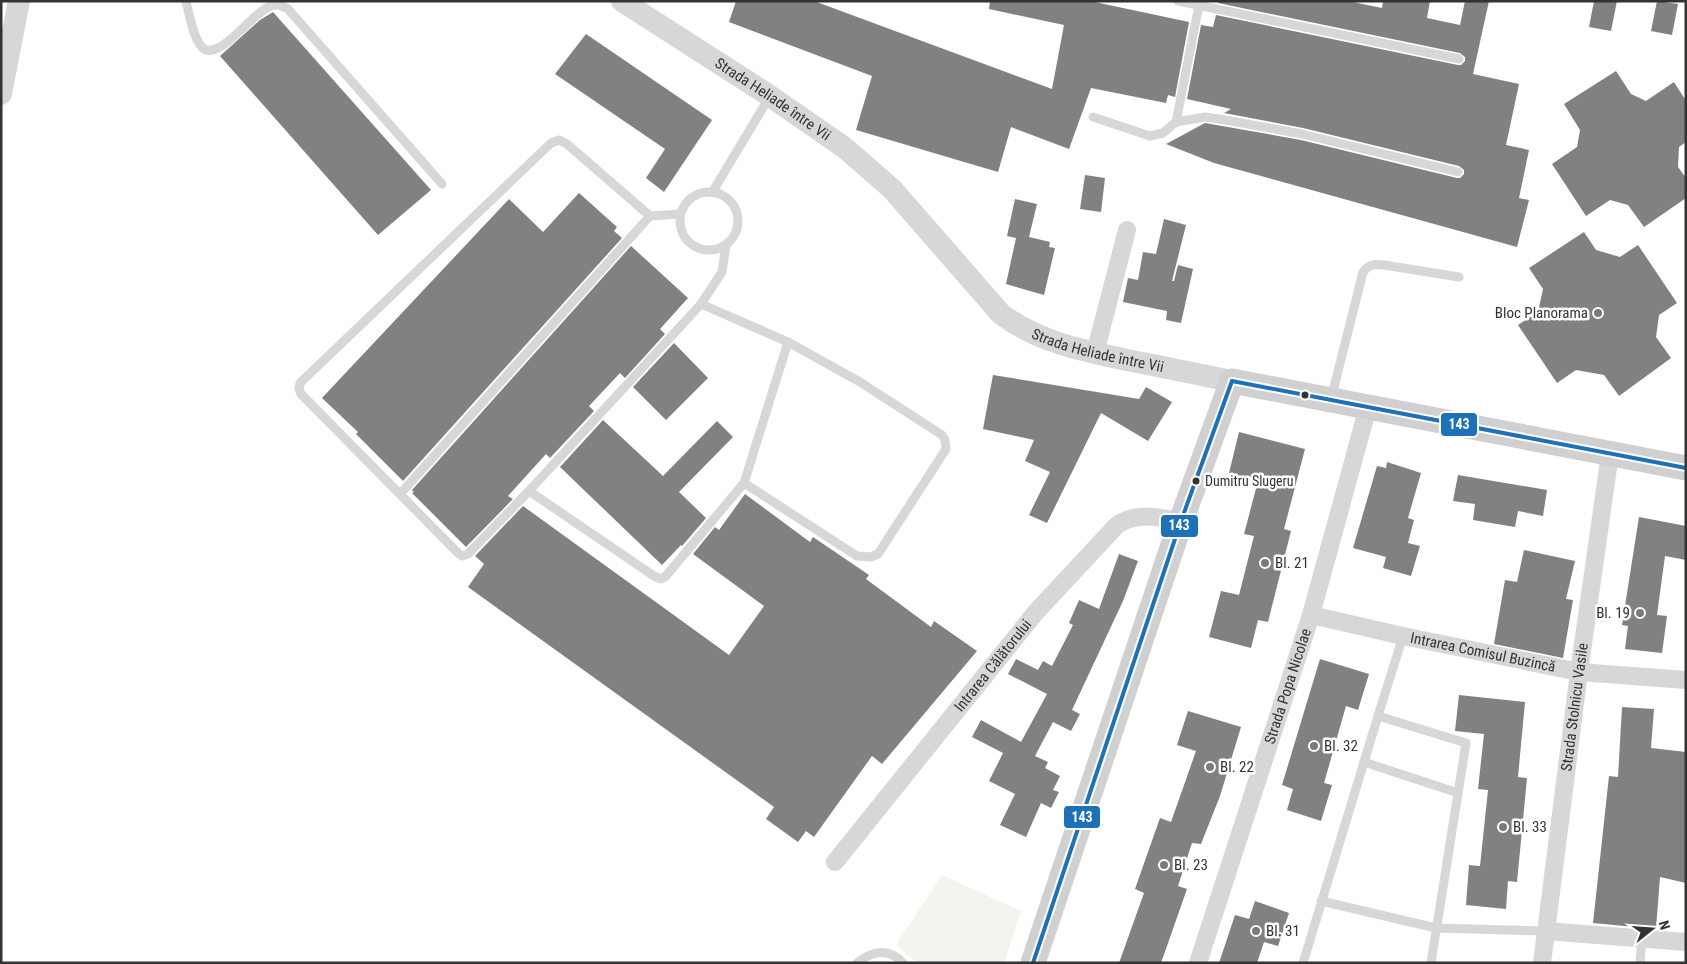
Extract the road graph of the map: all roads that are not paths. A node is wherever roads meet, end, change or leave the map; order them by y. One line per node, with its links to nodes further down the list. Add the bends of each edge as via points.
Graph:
1 (19, 1): 7 (street)
2 (186, 1): 12 (lane, via 200,44 209,51 220,48 266,7 277,5 288,10)
3 (622, 1): 8 (street, Strada Heliade între Vii)
4 (1178, 1): 5 (lane)
5 (1199, 6): 6 (lane); 10 (lane)
6 (1460, 59)
7 (1, 94)
8 (770, 96): 13 (lane); 21 (street, Strada Heliade între Vii, via 845,148 892,189 1001,314 1039,337)
9 (1093, 117): 10 (lane, via 1150,136 1163,133)
10 (1176, 122): 11 (lane, via 1204,118 1224,120 1302,134)
11 (1458, 172)
12 (442, 184)
13 (713, 191): 14 (lane, via 692,196); 17 (lane, via 729,199 738,214 734,237)
14 (680, 214): 15 (lane); 17 (lane, via 684,237 693,246 715,250)
15 (650, 216): 29 (lane); 29 (lane, via 568,144 559,140 551,143 300,383 302,394)
16 (1126, 230): 21 (street)
17 (726, 245): 19 (lane, via 722,272)
18 (1458, 277): 23 (lane, via 1384,265 1367,267 1363,272)
19 (702, 304): 20 (lane); 28 (lane)
20 (788, 342): 27 (lane); 27 (lane, via 860,382 938,432 945,440 946,449 878,554 871,557 858,556)
21 (1095, 353): 22 (street, Strada Heliade între Vii)
22 (1232, 381): 23 (main road, Strada Heliade între Vii); 30 (main road)
23 (1331, 400): 24 (main road, Strada Heliade între Vii)
24 (1368, 407): 25 (main road, Strada Heliade între Vii); 31 (street, Strada Popa Nicolae)
25 (1610, 454): 26 (main road, Strada Heliade între Vii); 33 (street, Strada Stolnicu Vasile)
26 (1686, 468)
27 (744, 483): 28 (lane, via 665,578 654,576)
28 (529, 490): 29 (lane, via 468,554 462,556)
29 (400, 494)
30 (1181, 521): 38 (street, Intrarea Călătorului, via 1140,516 1117,525 1036,612); 46 (main road)
31 (1311, 615): 32 (street, Intrarea Comisul Buzincă); 47 (street, Strada Popa Nicolae)
32 (1403, 636): 33 (street, Intrarea Comisul Buzincă); 35 (lane)
33 (1579, 672): 34 (street, Intrarea Comisul Buzincă); 41 (street, Strada Stolnicu Vasile)
34 (1686, 680)
35 (1378, 716): 36 (lane); 37 (lane, via 1466,743)
36 (1364, 762): 37 (lane); 39 (lane)
37 (1458, 793): 40 (lane)
38 (835, 862)
39 (1322, 901): 40 (lane); 48 (lane)
40 (1436, 928): 41 (lane); 49 (lane)
41 (1546, 931): 42 (street); 50 (street, Strada Stolnicu Vasile)
42 (1642, 939): 43 (street); 51 (lane)
43 (1686, 942)
44 (857, 963): 45 (lane, via 865,956 881,952 890,953)
45 (903, 963)
46 (1033, 963)
47 (1198, 963)
48 (1303, 963)
49 (1431, 963)
50 (1542, 963)
51 (1640, 963)

